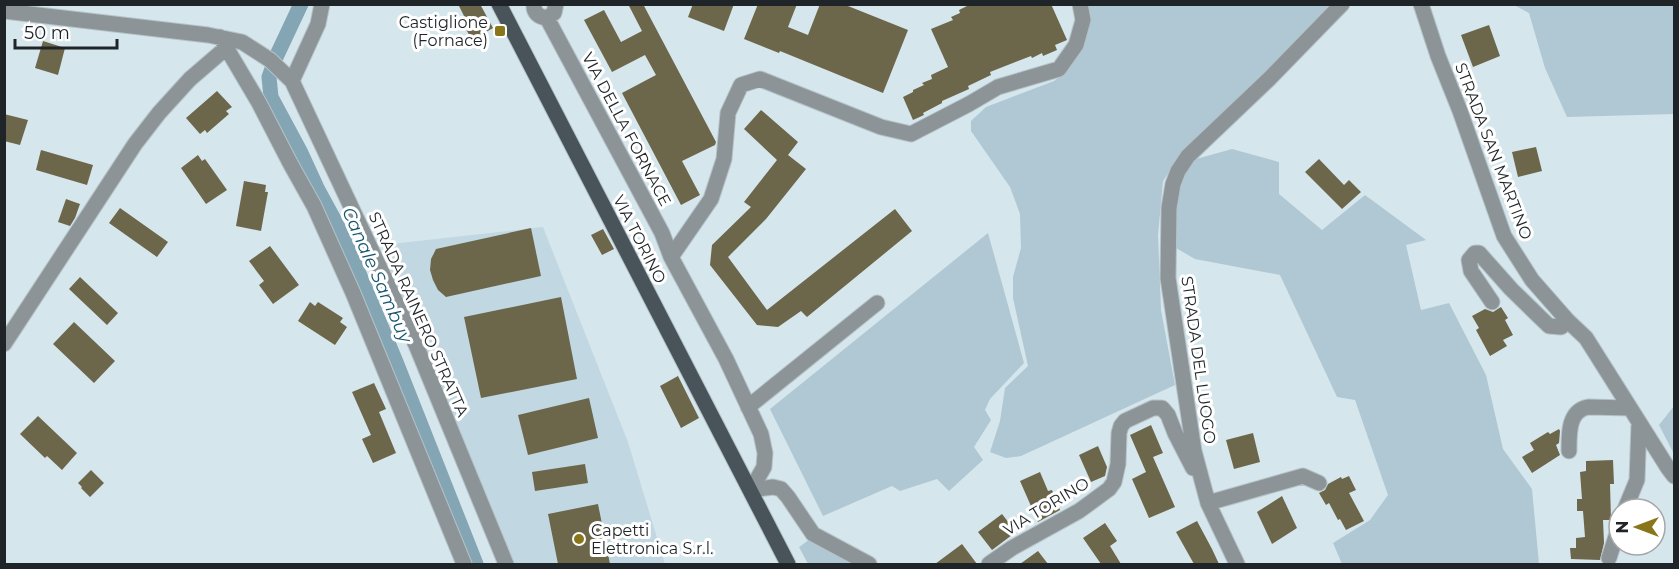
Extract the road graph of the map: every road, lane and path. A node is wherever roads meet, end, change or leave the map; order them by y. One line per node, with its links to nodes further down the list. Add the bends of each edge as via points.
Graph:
1 (322, 4): 11 (street, via 318,24)
2 (499, 4): 24 (main road, VIA TORINO)
3 (534, 4): 9 (street, VIA DELLA FORNACE, via 536,14)
4 (556, 4): 9 (street, via 554,13)
5 (1080, 4): 12 (street, via 1083,20 1076,45 1059,69 998,87 911,134 881,127 760,79 741,85 728,113 724,159 711,199)
6 (1342, 4): 22 (street, STRADA DEL LUOGO, via 1188,156 1173,184 1168,278)
7 (1421, 4): 15 (street, STRADA SAN MARTINO, via 1504,236 1532,280)
8 (4, 11): 10 (street, STRADA RAINERO STRATTA)
9 (547, 18): 12 (street, VIA DELLA FORNACE, via 662,233)
10 (223, 42): 11 (street, STRADA RAINERO STRATTA, via 242,42 270,60); 16 (street, via 135,144); 27 (street, via 314,206)
11 (292, 81): 28 (street, STRADA RAINERO STRATTA, via 416,345)
12 (671, 257): 17 (street, VIA DELLA FORNACE)
13 (1492, 302): 15 (street, via 1471,271 1469,260 1475,253 1549,326 1561,327)
14 (877, 303): 17 (street)
15 (1568, 321): 18 (street, STRADA SAN MARTINO, via 1586,338)
16 (4, 344)
17 (748, 406): 24 (street, VIA DELLA FORNACE, via 765,453 764,467)
18 (1630, 408): 19 (street, STRADA SAN MARTINO); 20 (street, via 1582,408 1575,413 1569,429)
19 (1639, 423): 21 (street, STRADA SAN MARTINO); 25 (street, via 1637,480)
20 (1569, 451)
21 (1674, 476)
22 (1201, 483): 26 (street, STRADA DEL LUOGO); 31 (street, VIA TORINO, via 1168,415 1162,408 1153,408 1121,426 1118,464 1108,489 1079,511)
23 (1318, 483): 26 (street, via 1303,476)
24 (751, 490): 29 (main road, VIA TORINO); 30 (street, via 781,489 813,534)
25 (1630, 497)
26 (1208, 503): 32 (street, STRADA DEL LUOGO)
27 (464, 564)
28 (506, 564)
29 (788, 564)
30 (869, 564)
31 (989, 564)
32 (1237, 564)

